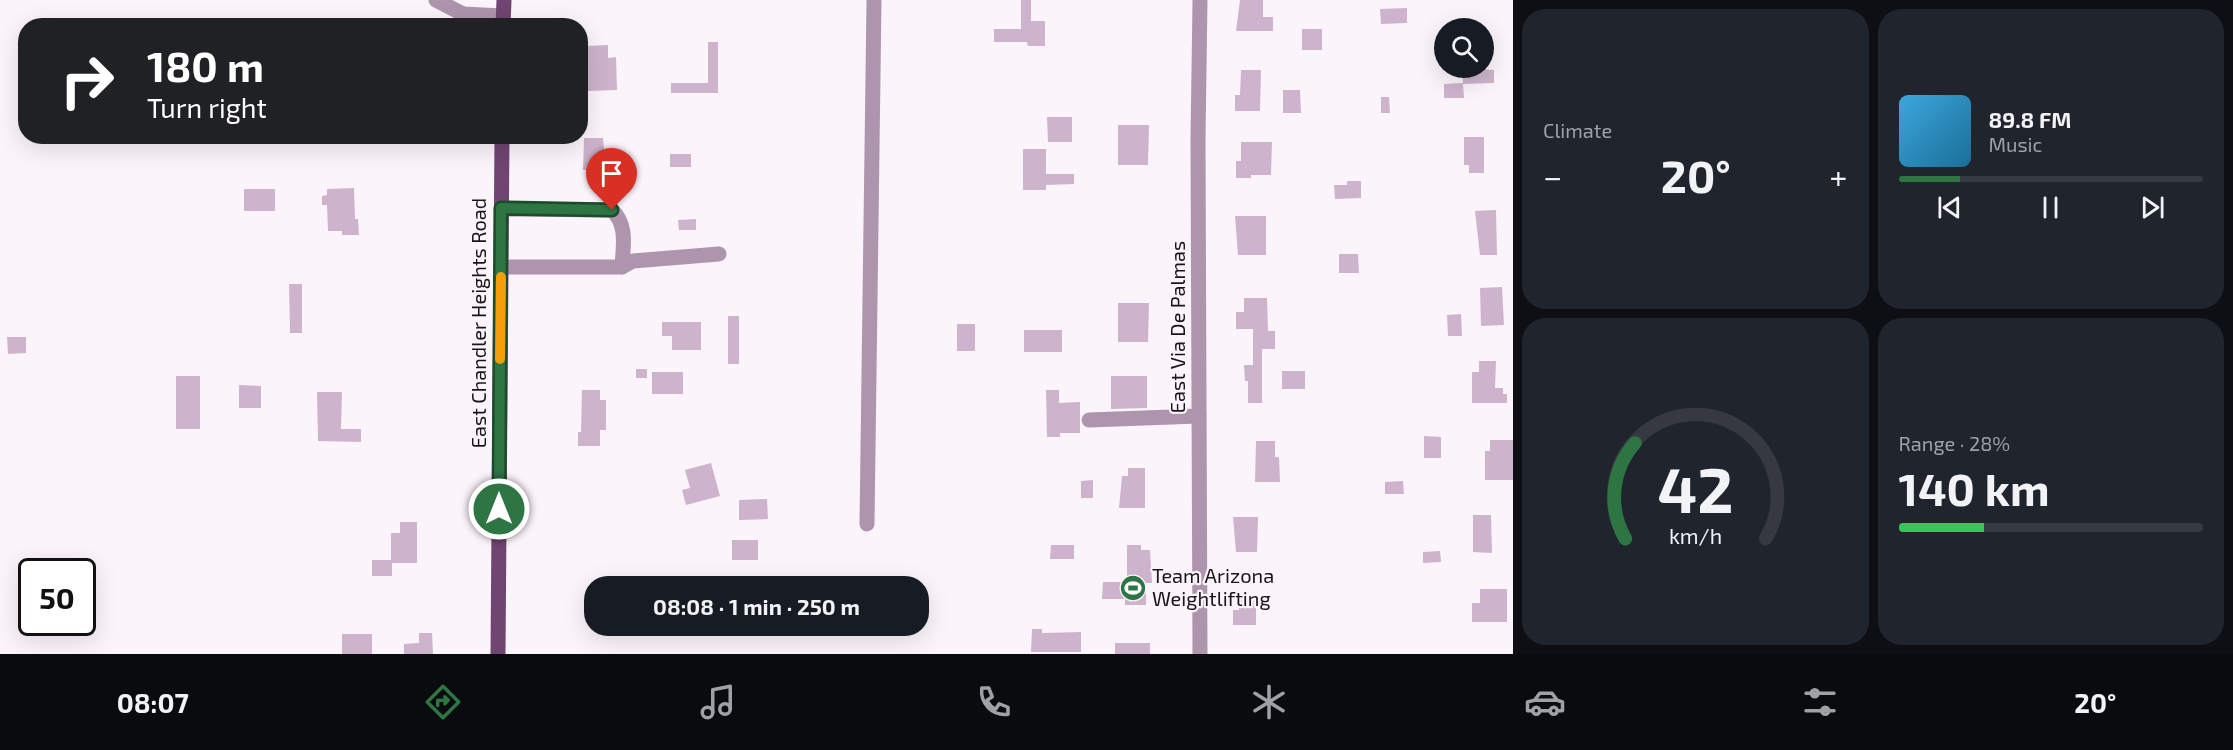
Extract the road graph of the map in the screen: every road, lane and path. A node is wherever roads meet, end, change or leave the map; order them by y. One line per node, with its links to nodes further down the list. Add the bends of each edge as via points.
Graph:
1 (436, 0): 5 (street, via 463,14)
2 (504, 0): 6 (main road)
3 (874, 0): 14 (street)
4 (1200, 0): 12 (street, East Via De Palmas)
5 (486, 18)
6 (503, 18)
7 (502, 144): 8 (main road, East Chandler Heights Road)
8 (501, 208): 10 (main road, East Chandler Heights Road); 11 (street, via 612,210 620,218 623,233)
9 (719, 254): 11 (street, via 633,261)
10 (501, 267): 11 (street); 15 (main road, East Chandler Heights Road)
11 (622, 267)
12 (1199, 416): 13 (street); 16 (street, East Via De Palmas)
13 (1089, 420)
14 (867, 524)
15 (498, 654)
16 (1200, 654)

